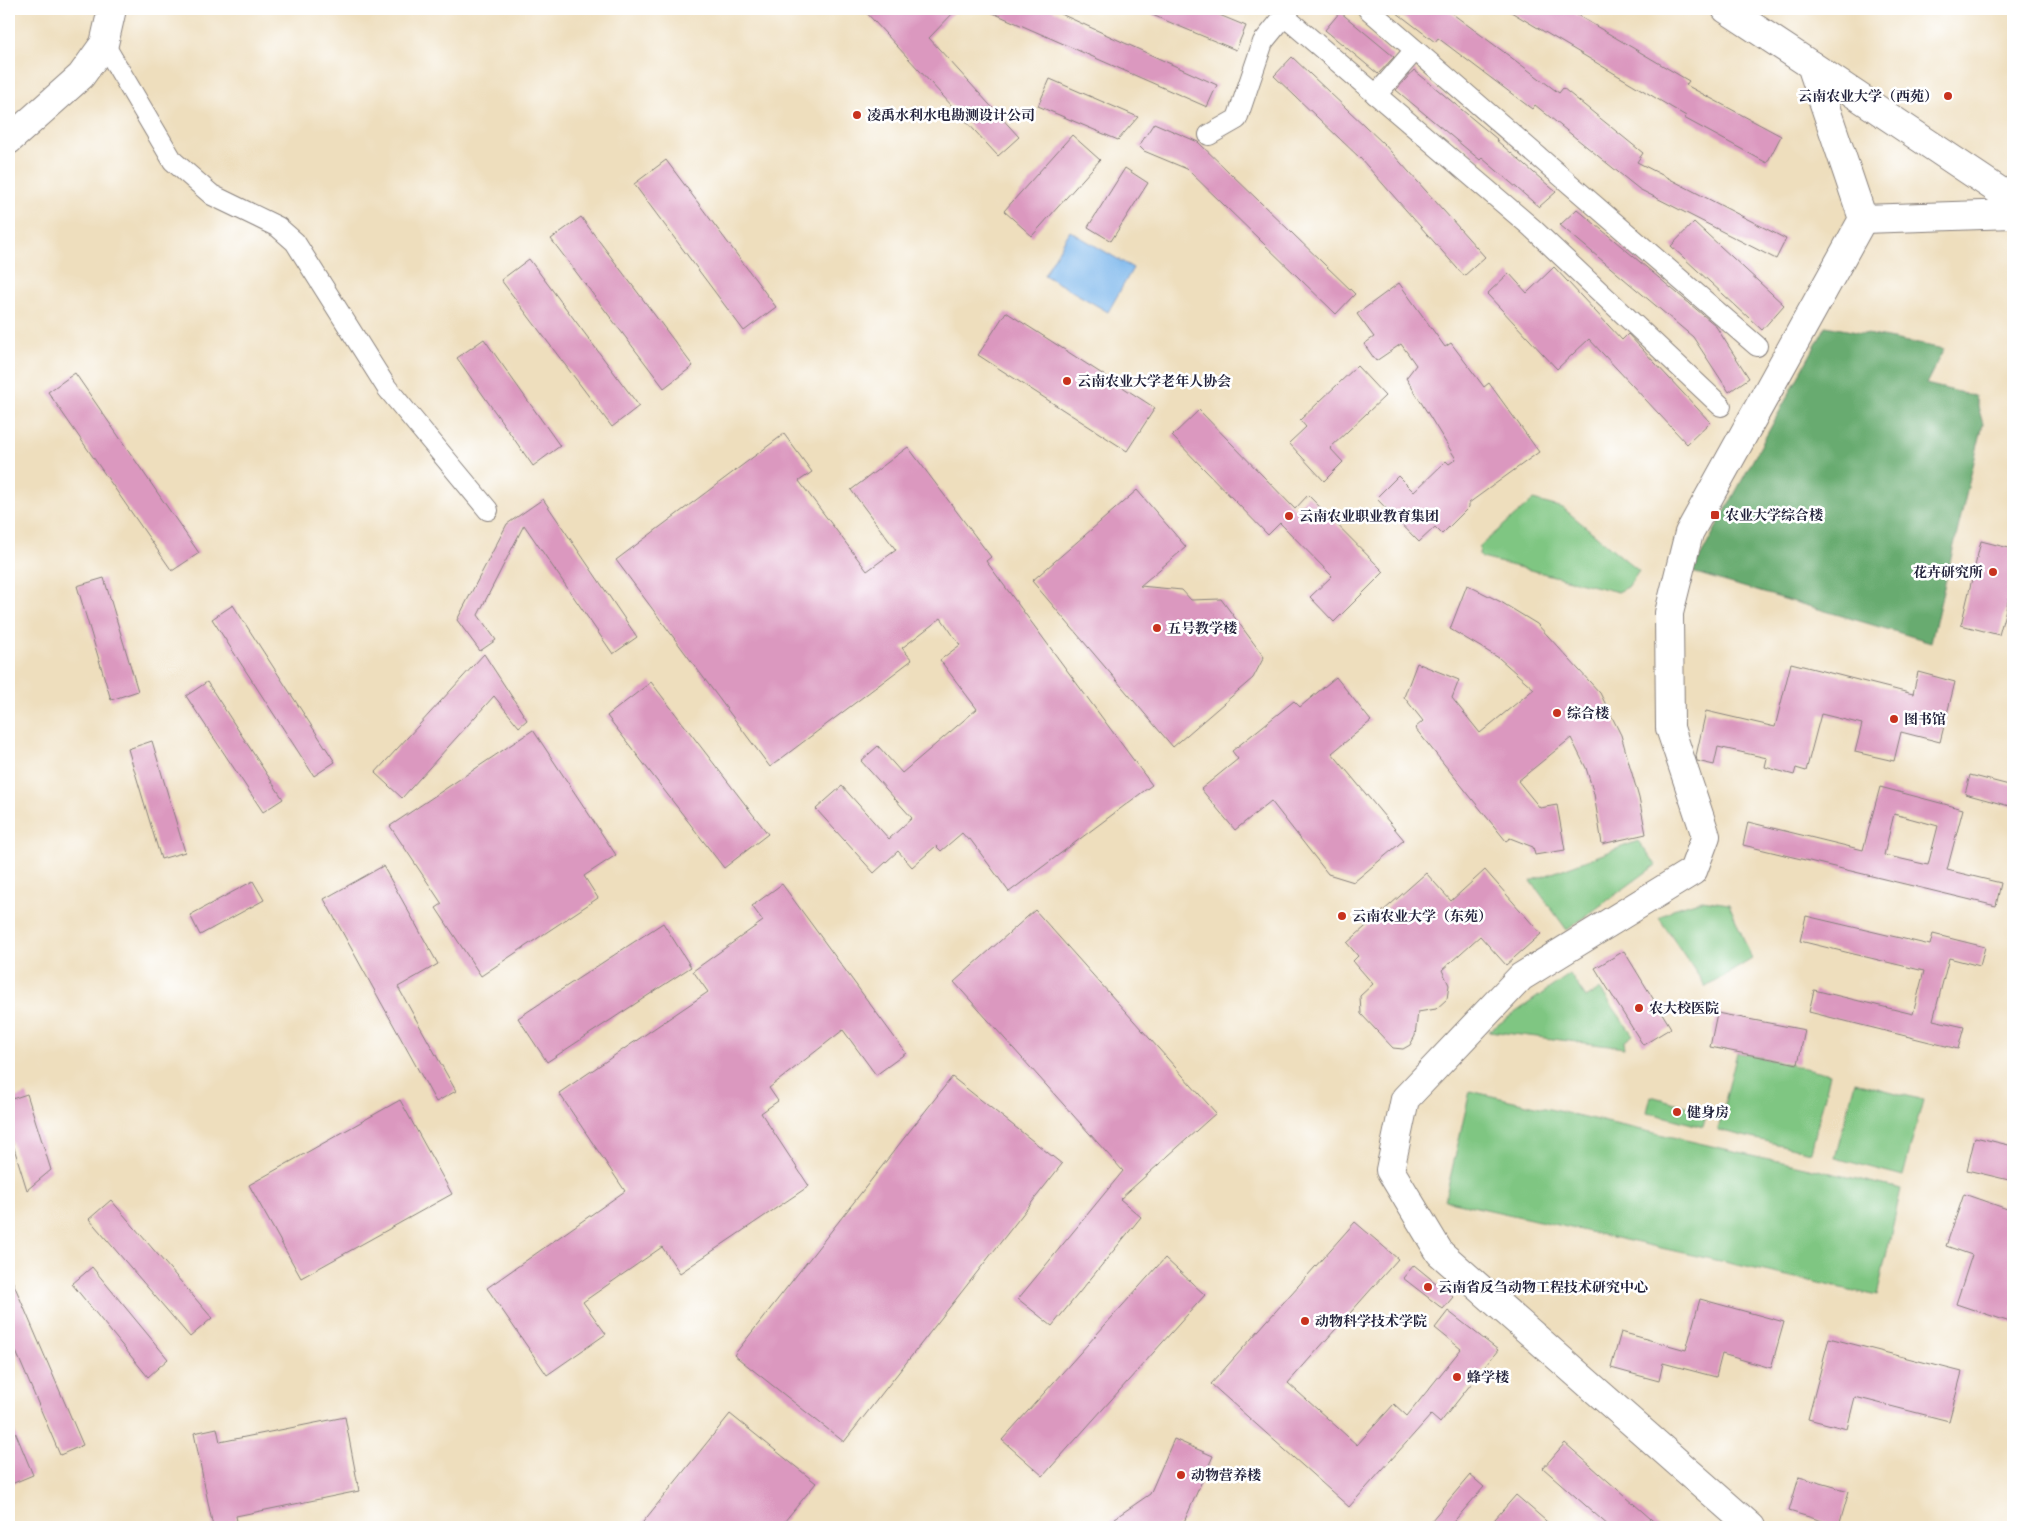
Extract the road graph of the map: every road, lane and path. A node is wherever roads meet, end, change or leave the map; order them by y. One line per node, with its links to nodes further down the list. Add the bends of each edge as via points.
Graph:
1 (112, 9): 5 (street)
2 (1368, 9): 6 (street)
3 (1726, 9): 7 (street)
4 (1287, 12): 8 (street); 9 (street, via 1263,42 1237,119)
5 (104, 44): 10 (street, via 81,76); 16 (street, via 173,160 212,195 278,227 295,242 387,388)
6 (1415, 50): 8 (street); 14 (street)
7 (1811, 65): 11 (street); 13 (street)
8 (1376, 95): 15 (street, via 1531,227)
9 (1209, 134)
10 (9, 140)
11 (2013, 200)
12 (2013, 214): 13 (street)
13 (1863, 219): 17 (street, via 1689,533 1669,613 1670,728 1706,836 1693,871 1521,977 1405,1099 1390,1170 1440,1253)
14 (1757, 346)
15 (1721, 406)
16 (488, 510)
17 (1751, 1527)

